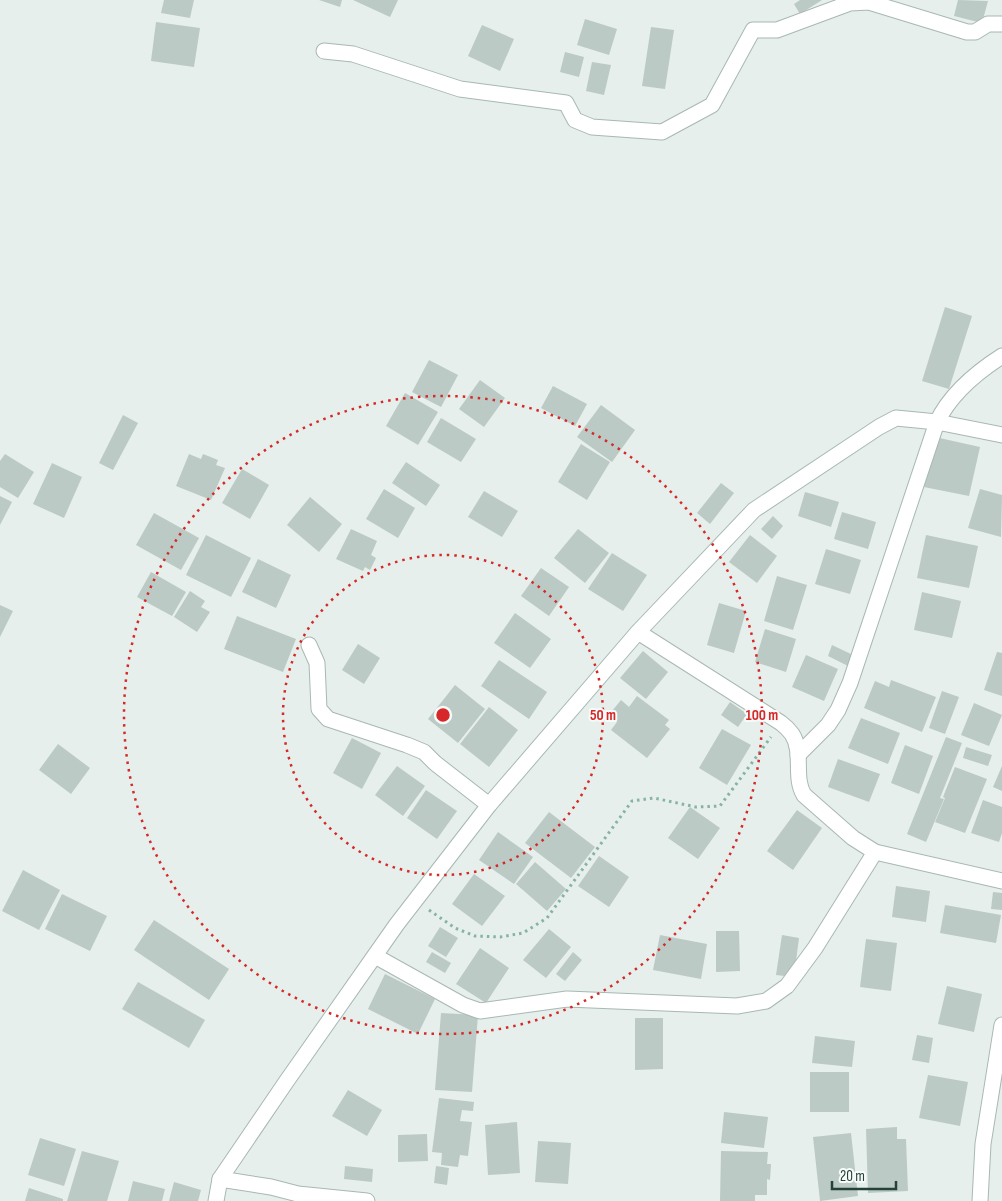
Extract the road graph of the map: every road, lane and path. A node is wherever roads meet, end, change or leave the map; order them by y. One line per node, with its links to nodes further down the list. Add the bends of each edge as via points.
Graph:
1 (1002, 24): 2 (street, via 988,24 975,32 967,32 869,2 850,3 777,30 753,30 712,105 662,132 592,126 575,120 566,103 460,89 353,54)
2 (324, 51)
3 (1002, 356): 4 (street, via 952,398)
4 (937, 422): 5 (street); 6 (street, via 896,418 754,510); 9 (street, via 850,683 828,725)
5 (1002, 435)
6 (638, 632): 8 (street); 10 (street)
7 (309, 645): 10 (street, via 317,663 319,709 328,719 424,752)
8 (782, 723): 9 (street, via 793,735); 13 (path, via 720,806 696,807 654,798 632,802 547,918 523,933 500,937 475,936 455,928)
9 (798, 754): 11 (street, via 799,787 804,795 853,838)
10 (489, 805): 13 (street)
11 (875, 852): 12 (street); 14 (street, via 815,948 787,986 766,1001 737,1006 567,999 480,1011 462,1005)
12 (1002, 881)
13 (416, 901): 14 (street)
14 (375, 956): 16 (street)
15 (1002, 1025): 19 (street, via 983,1144)
16 (220, 1179): 17 (street); 18 (street, via 298,1194)
17 (216, 1201)
18 (367, 1201)
19 (980, 1201)

